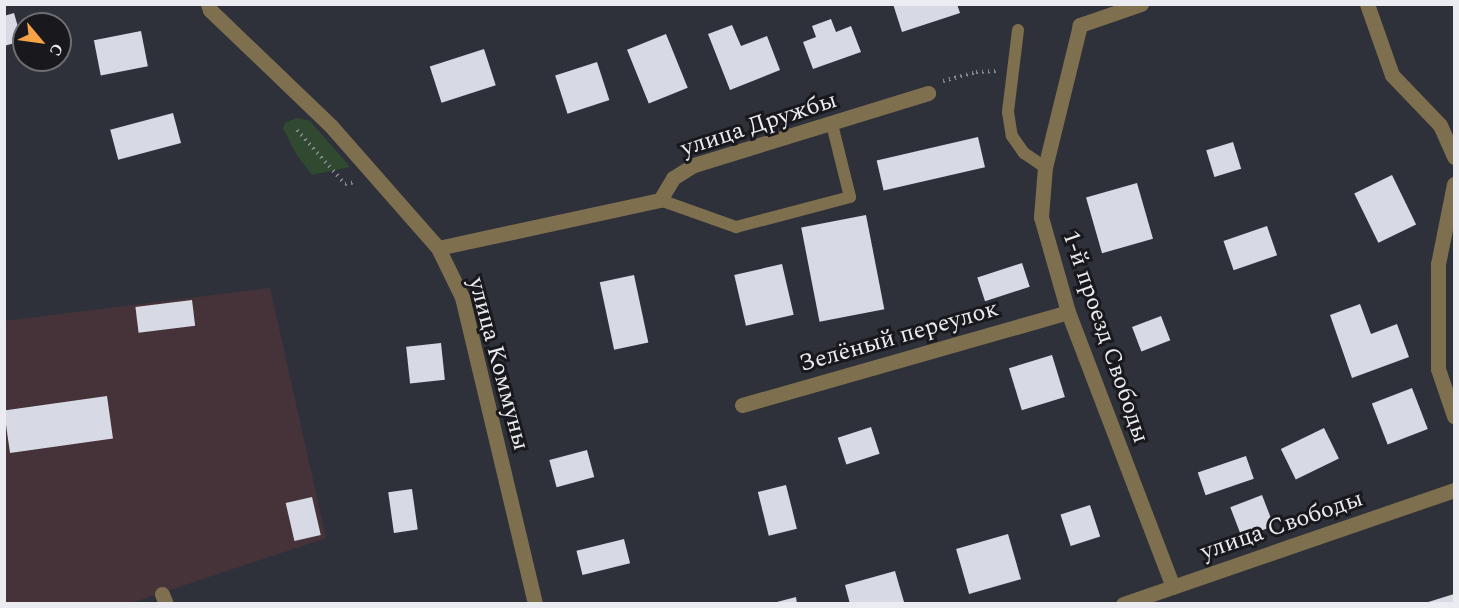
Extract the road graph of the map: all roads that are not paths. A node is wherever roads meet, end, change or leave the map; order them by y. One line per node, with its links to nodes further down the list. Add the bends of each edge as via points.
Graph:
1 (1141, 4): 8 (street, 1-й проезд Свободы, via 1080,25)
2 (1367, 4): 7 (street, via 1392,75 1440,125)
3 (209, 7): 11 (street, улица Коммуны, via 331,126)
4 (1018, 30): 8 (lane, via 1008,112 1012,136 1024,153)
5 (928, 93): 6 (street, улица Дружбы)
6 (832, 124): 10 (street, улица Дружбы, via 694,165 673,178); 10 (lane, via 850,197 736,227)
7 (1455, 157)
8 (1045, 167): 12 (street, 1-й проезд Свободы, via 1041,217)
9 (1455, 184): 14 (street, via 1438,264 1438,369)
10 (660, 201): 11 (street)
11 (438, 248): 17 (street, улица Коммуны, via 462,297)
12 (1068, 312): 13 (street, Зелёный переулок); 16 (street, 1-й проезд Свободы)
13 (742, 405)
14 (1455, 416)
15 (1455, 490): 16 (street, улица Свободы)
16 (1173, 587): 18 (street, улица Свободы)
17 (535, 603)
18 (1123, 603)

